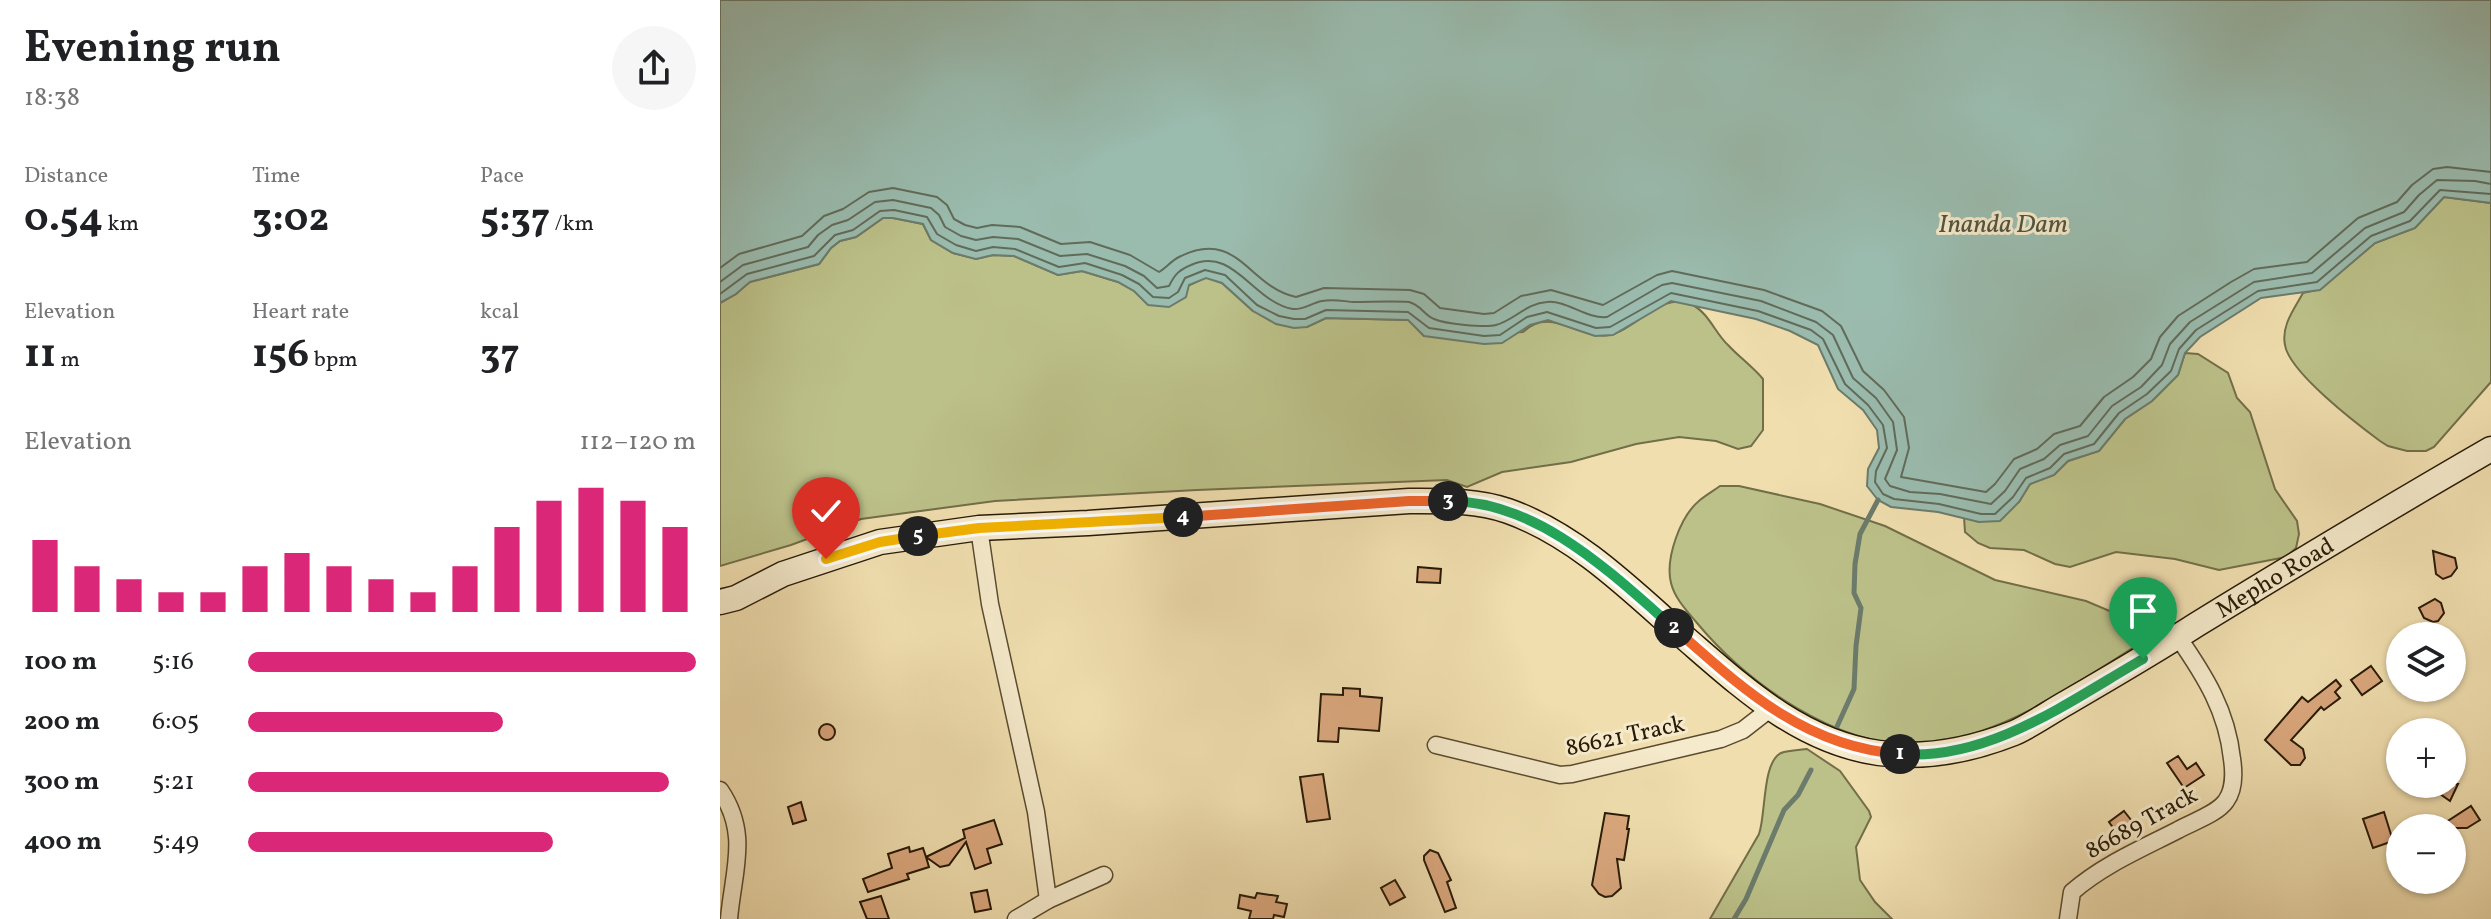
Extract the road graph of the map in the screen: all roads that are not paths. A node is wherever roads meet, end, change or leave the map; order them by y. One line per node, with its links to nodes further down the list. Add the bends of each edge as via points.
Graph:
1 (2491, 449): 4 (street, Mepho Road)
2 (979, 528): 3 (street, Mepho Road, via 880,542 783,574); 5 (street, Mepho Road, via 1409,501 1460,501 1505,510 1552,530); 9 (street, via 990,604 1036,812)
3 (720, 602)
4 (2178, 637): 5 (street, Mepho Road, via 2015,732 1922,756 1833,742); 12 (street, 86689 Track, via 2219,702 2230,738 2231,790 2225,803 2199,819 2091,875 2072,892)
5 (1770, 709): 6 (street, 86621 Track, via 1721,739 1572,774)
6 (1436, 745)
7 (720, 790): 10 (street, via 737,825 739,849)
8 (1104, 875): 9 (street)
9 (1048, 900): 11 (street)
10 (729, 919)
11 (1016, 919)
12 (2068, 919)

